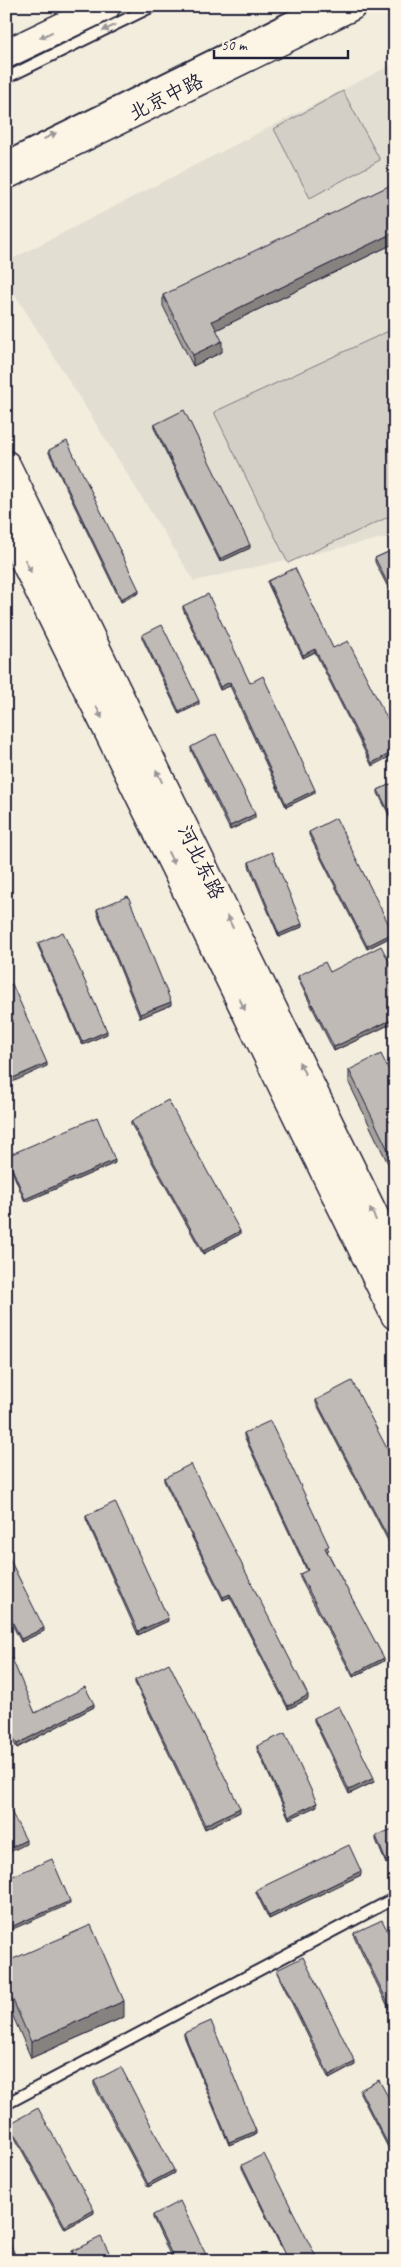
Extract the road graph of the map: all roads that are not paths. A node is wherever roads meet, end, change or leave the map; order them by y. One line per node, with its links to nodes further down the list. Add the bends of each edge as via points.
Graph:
1 (106, 6): 5 (main road, one-way to 5)
2 (153, 6): 6 (lane, one-way to 6)
3 (312, 6): 7 (lane, one-way to 3)
4 (352, 6): 8 (main road, 北京中路)
5 (6, 54)
6 (6, 78)
7 (6, 157)
8 (6, 175)
9 (6, 465): 11 (main road, 河北东路, one-way to 9)
10 (6, 523): 12 (main road, one-way to 12)
11 (395, 1258)
12 (395, 1315)
13 (395, 1898): 14 (lane)
14 (6, 2104)

